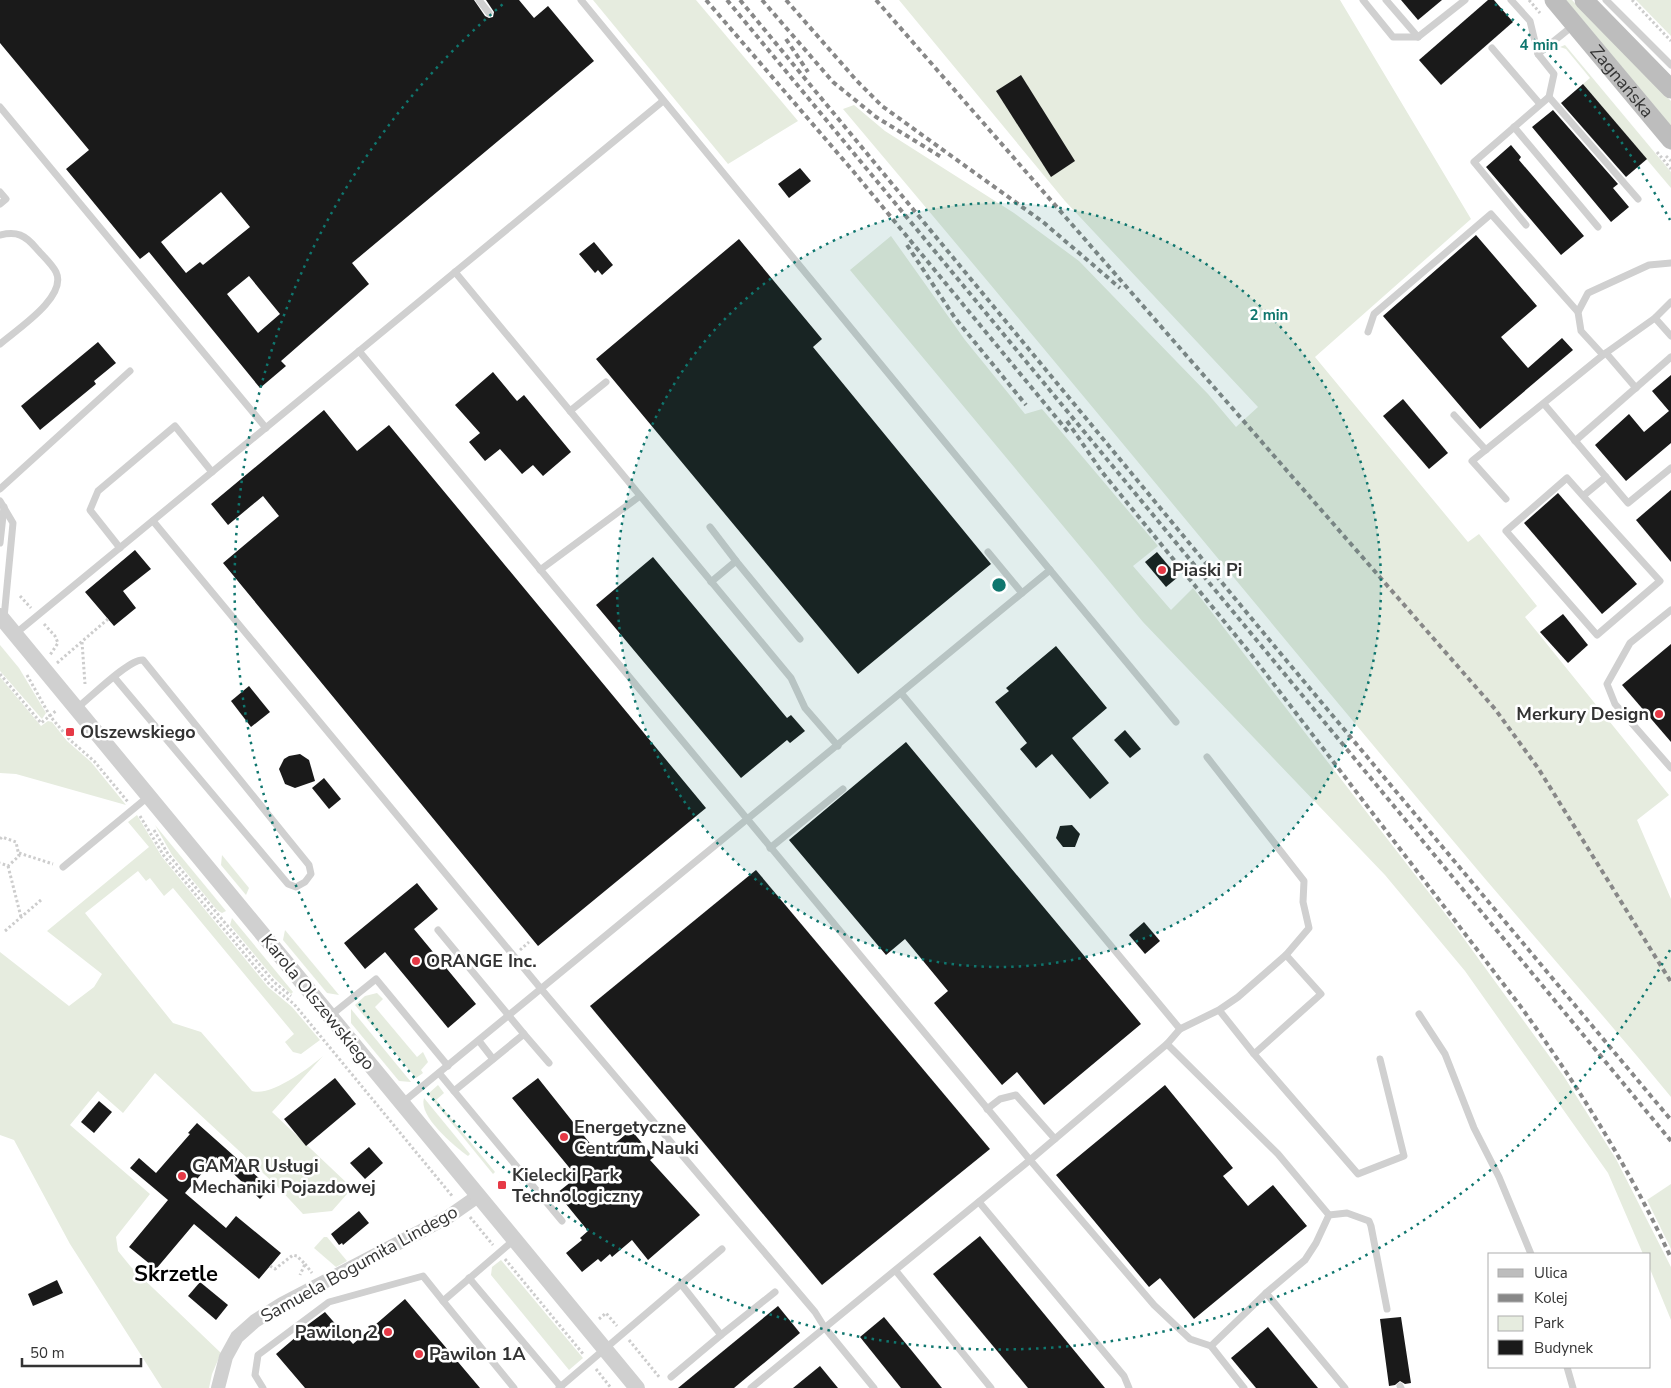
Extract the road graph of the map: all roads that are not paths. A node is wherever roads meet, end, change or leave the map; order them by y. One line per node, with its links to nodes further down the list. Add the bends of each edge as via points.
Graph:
1 (478, 0): 10 (lane)
2 (580, 0): 18 (lane)
3 (1363, 0): 12 (lane, via 1393,38)
4 (1386, 0): 12 (lane)
5 (1465, 0): 12 (lane)
6 (1511, 0): 14 (lane, via 1530,21)
7 (1554, 0): 11 (main road, Zagnańska)
8 (1584, 0): 16 (main road, Zagnańska)
9 (1606, 0): 15 (lane)
10 (489, 13)
11 (1575, 24): 14 (lane); 22 (main road, Zagnańska)
12 (1418, 38)
13 (1492, 48): 19 (lane)
14 (1538, 54): 17 (lane, via 1554,74)
15 (1671, 65)
16 (1671, 89)
17 (1549, 97): 19 (lane); 24 (lane)
18 (663, 101): 30 (lane); 64 (lane)
19 (1540, 104): 21 (lane)
20 (0, 107): 46 (lane)
21 (1514, 127): 26 (lane, via 1474,162); 27 (lane)
22 (1671, 140)
23 (0, 192): 25 (lane, via 6,199)
24 (1638, 199)
25 (0, 204)
26 (1526, 225)
27 (1598, 227)
28 (0, 235): 36 (lane, via 14,232 27,238 56,273 57,289 47,304)
29 (1671, 263): 32 (lane, via 1649,265 1588,294)
30 (455, 272): 37 (lane); 44 (lane)
31 (1671, 302): 33 (lane)
32 (1578, 312): 34 (lane, via 1491,214 1374,314); 38 (lane, via 1581,331)
33 (1655, 318): 35 (lane); 38 (lane)
34 (1368, 332)
35 (1671, 336)
36 (0, 344)
37 (360, 351): 46 (lane); 63 (lane)
38 (1604, 354): 42 (lane); 43 (lane)
39 (1671, 357): 42 (lane)
40 (130, 371): 52 (lane)
41 (606, 382): 44 (lane)
42 (1636, 388): 47 (lane)
43 (1544, 404): 47 (lane); 48 (lane)
44 (570, 411): 53 (lane)
45 (1454, 415): 48 (lane)
46 (266, 428): 50 (lane)
47 (1575, 441): 51 (lane)
48 (1486, 450): 55 (lane, via 1472,461)
49 (1671, 468): 51 (lane, via 1628,504)
50 (212, 472): 57 (lane); 60 (lane, via 175,426 98,491 90,510)
51 (1606, 477): 54 (lane)
52 (0, 489)
53 (640, 496): 63 (lane); 65 (lane)
54 (1583, 496): 54 (lane, via 1660,581 1597,635 1506,531 1567,478)
55 (1506, 499)
56 (2, 504): 59 (lane); 68 (lane, via 13,523)
57 (153, 521): 60 (lane); 85 (lane)
58 (710, 527): 62 (lane)
59 (0, 543)
60 (120, 548): 69 (lane)
61 (988, 552): 66 (lane)
62 (736, 561): 65 (lane); 70 (lane)
63 (540, 570): 80 (lane)
64 (1050, 570): 66 (lane); 74 (lane)
65 (711, 582): 75 (lane, via 791,678 805,708)
66 (1022, 593): 72 (lane)
67 (1671, 610): 77 (lane, via 1630,643 1607,684 1615,704)
68 (2, 618): 69 (street, Karola Olszewskiego)
69 (15, 634): 73 (street, Karola Olszewskiego)
70 (800, 639)
71 (114, 677): 71 (lane, via 136,660 146,663 309,865 311,874 305,882 296,887 288,884); 73 (lane)
72 (901, 693): 75 (lane); 90 (lane)
73 (77, 708): 79 (street, Karola Olszewskiego)
74 (1176, 722)
75 (838, 746): 80 (lane)
76 (1207, 757): 84 (lane, via 1304,881 1303,902 1309,928)
77 (1671, 768)
78 (843, 789): 81 (lane)
79 (149, 796): 82 (lane); 88 (street, Karola Olszewskiego)
80 (747, 821): 81 (lane); 85 (lane)
81 (770, 848): 102 (lane)
82 (63, 867)
83 (438, 930): 89 (lane)
84 (1286, 955): 86 (lane); 94 (lane, via 1322,994)
85 (542, 990): 89 (lane); 119 (lane, via 815,1312)
86 (1219, 1010): 90 (lane); 94 (lane)
87 (1419, 1014): 111 (lane, via 1445,1054 1474,1128 1499,1177)
88 (330, 1016): 98 (lane, via 376,979); 101 (street, Karola Olszewskiego)
89 (509, 1016): 91 (lane); 92 (lane)
90 (1180, 1029): 93 (lane)
91 (524, 1034): 95 (lane); 97 (lane)
92 (479, 1041): 95 (lane); 98 (lane)
93 (1167, 1044): 103 (lane); 107 (lane, via 1278,1154)
94 (1254, 1054): 96 (lane, via 1358,1174 1404,1156)
95 (493, 1059): 100 (lane)
96 (1380, 1059)
97 (549, 1063)
98 (448, 1066): 99 (lane)
99 (439, 1073): 100 (lane); 101 (lane)
100 (454, 1091): 108 (lane)
101 (402, 1103): 105 (street, Karola Olszewskiego)
102 (987, 1109): 103 (lane, via 1000,1099 1016,1095); 104 (lane)
103 (1055, 1139): 104 (lane)
104 (1030, 1160): 106 (lane); 121 (lane, via 1154,1305 1190,1339)
105 (478, 1196): 109 (street, Karola Olszewskiego); 127 (street, Samuela Bogumiła Lindego, via 462,1208 255,1320 237,1337 226,1357)
106 (979, 1202): 112 (lane); 135 (lane, via 1124,1376)
107 (1329, 1215): 116 (lane, via 1304,1260); 118 (lane, via 1347,1213 1368,1221)
108 (562, 1221)
109 (514, 1240): 113 (lane); 122 (street, Karola Olszewskiego)
110 (722, 1249): 114 (lane)
111 (1531, 1253)
112 (896, 1271): 119 (lane); 134 (lane)
113 (469, 1278): 117 (lane); 126 (lane)
114 (681, 1284): 120 (lane); 122 (lane)
115 (775, 1292): 120 (lane)
116 (1266, 1292): 121 (lane); 137 (lane)
117 (443, 1301): 124 (lane, via 423,1276 329,1302 258,1355); 130 (lane)
118 (1387, 1309)
119 (825, 1328): 132 (lane); 133 (lane)
120 (721, 1335): 125 (lane)
121 (1211, 1346): 136 (lane)
122 (604, 1349): 126 (lane); 131 (street, Karola Olszewskiego)
123 (1567, 1368): 138 (lane)
124 (255, 1376): 128 (lane); 129 (lane)
125 (671, 1377)
126 (560, 1387)
127 (218, 1388)
128 (254, 1388)
129 (263, 1388)
130 (514, 1388)
131 (637, 1388)
132 (751, 1388)
133 (874, 1388)
134 (991, 1388)
135 (1129, 1388)
136 (1244, 1388)
137 (1345, 1388)
138 (1573, 1388)

